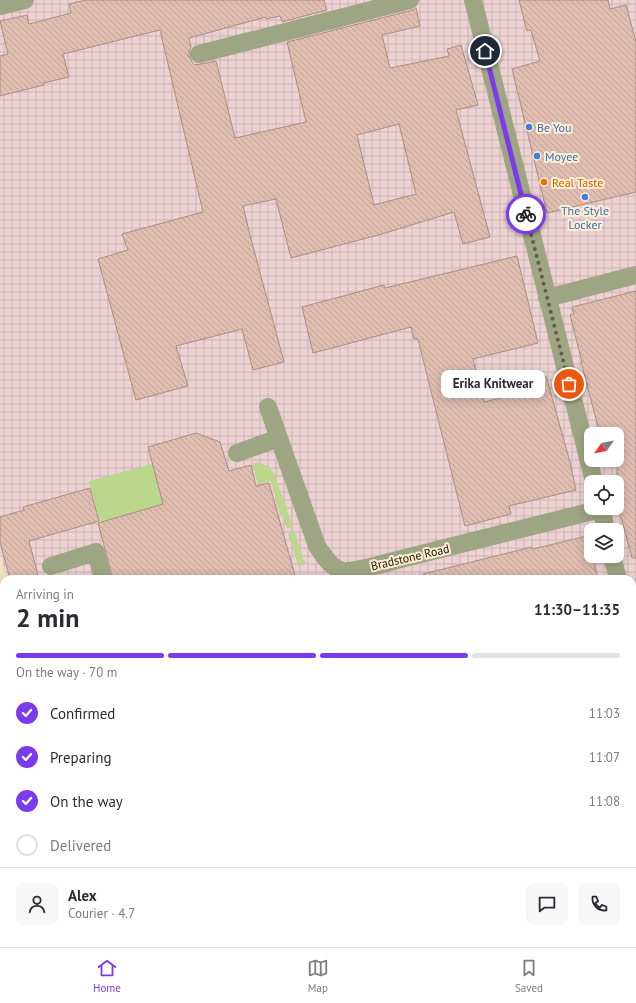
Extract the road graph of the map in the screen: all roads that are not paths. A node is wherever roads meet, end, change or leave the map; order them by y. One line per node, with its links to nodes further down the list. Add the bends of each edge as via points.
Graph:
1 (25, 0): 4 (street)
2 (410, 0): 5 (street)
3 (473, 0): 7 (street)
4 (0, 6)
5 (199, 54)
6 (636, 275): 7 (street)
7 (547, 298): 11 (street)
8 (268, 407): 9 (street, Bradstone Road)
9 (278, 438): 10 (street); 12 (street, Bradstone Road, via 317,546 323,556 342,570 405,558)
10 (237, 453)
11 (592, 475)
12 (584, 512)
13 (614, 563): 16 (street)
14 (51, 566): 15 (street, via 96,552)
15 (102, 575)
16 (617, 575)

